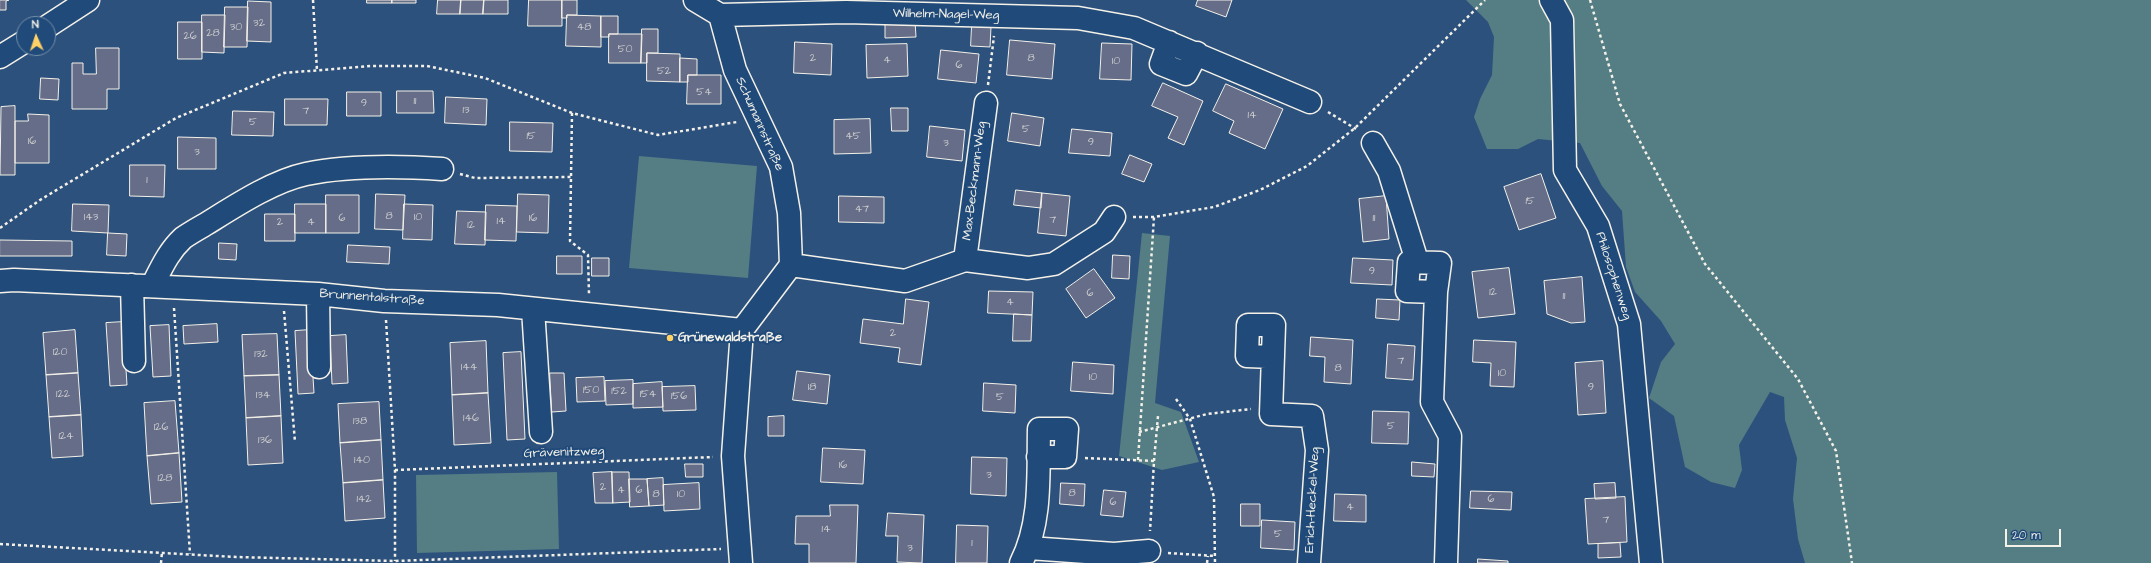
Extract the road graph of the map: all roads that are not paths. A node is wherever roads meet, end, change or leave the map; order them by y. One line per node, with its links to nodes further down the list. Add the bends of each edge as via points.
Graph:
1 (88, 0): 5 (street)
2 (695, 0): 4 (street)
3 (1551, 0): 32 (street, Philosophenweg, via 1562,20 1565,170 1598,226 1629,324)
4 (720, 15): 8 (street, Wilhelm-Nagel-Weg, via 846,12 1078,18 1134,28); 15 (street, Schumannstraße, via 735,70 781,167 788,213)
5 (56, 21)
6 (16, 47): 7 (street)
7 (0, 57)
8 (1310, 102)
9 (986, 103): 13 (street, Max-Beckmann-Weg)
10 (1373, 143): 14 (street, via 1389,171)
11 (442, 169): 17 (street, via 336,170 305,174 275,186 238,204 183,238 167,257)
12 (1114, 217): 13 (street, Max-Beckmann-Weg, via 1104,232 1054,264 1028,268)
13 (965, 260): 15 (street, Max-Beckmann-Weg, via 905,281)
14 (1417, 262): 18 (street, via 1440,263); 18 (street, via 1409,262 1407,291)
15 (791, 265): 21 (street)
16 (0, 281): 17 (street, Brunnentalstraße)
17 (152, 286): 19 (street, Brunnentalstraße); 23 (street)
18 (1436, 292): 31 (street, via 1432,402 1450,436)
19 (318, 294): 20 (street, Brunnentalstraße, via 384,301 498,305); 24 (street)
20 (533, 309): 21 (street, Brunnentalstraße); 25 (street)
21 (742, 330): 28 (street, via 733,456)
22 (1273, 357): 30 (street, Erich-Heckel-Weg, via 1271,414 1312,416 1318,450)
23 (134, 361)
24 (319, 367)
25 (541, 432)
26 (1038, 457): 29 (street, via 1038,500)
27 (1148, 551): 29 (street)
28 (740, 555)
29 (1025, 555)
30 (1309, 563)
31 (1446, 563)
32 (1651, 563)

